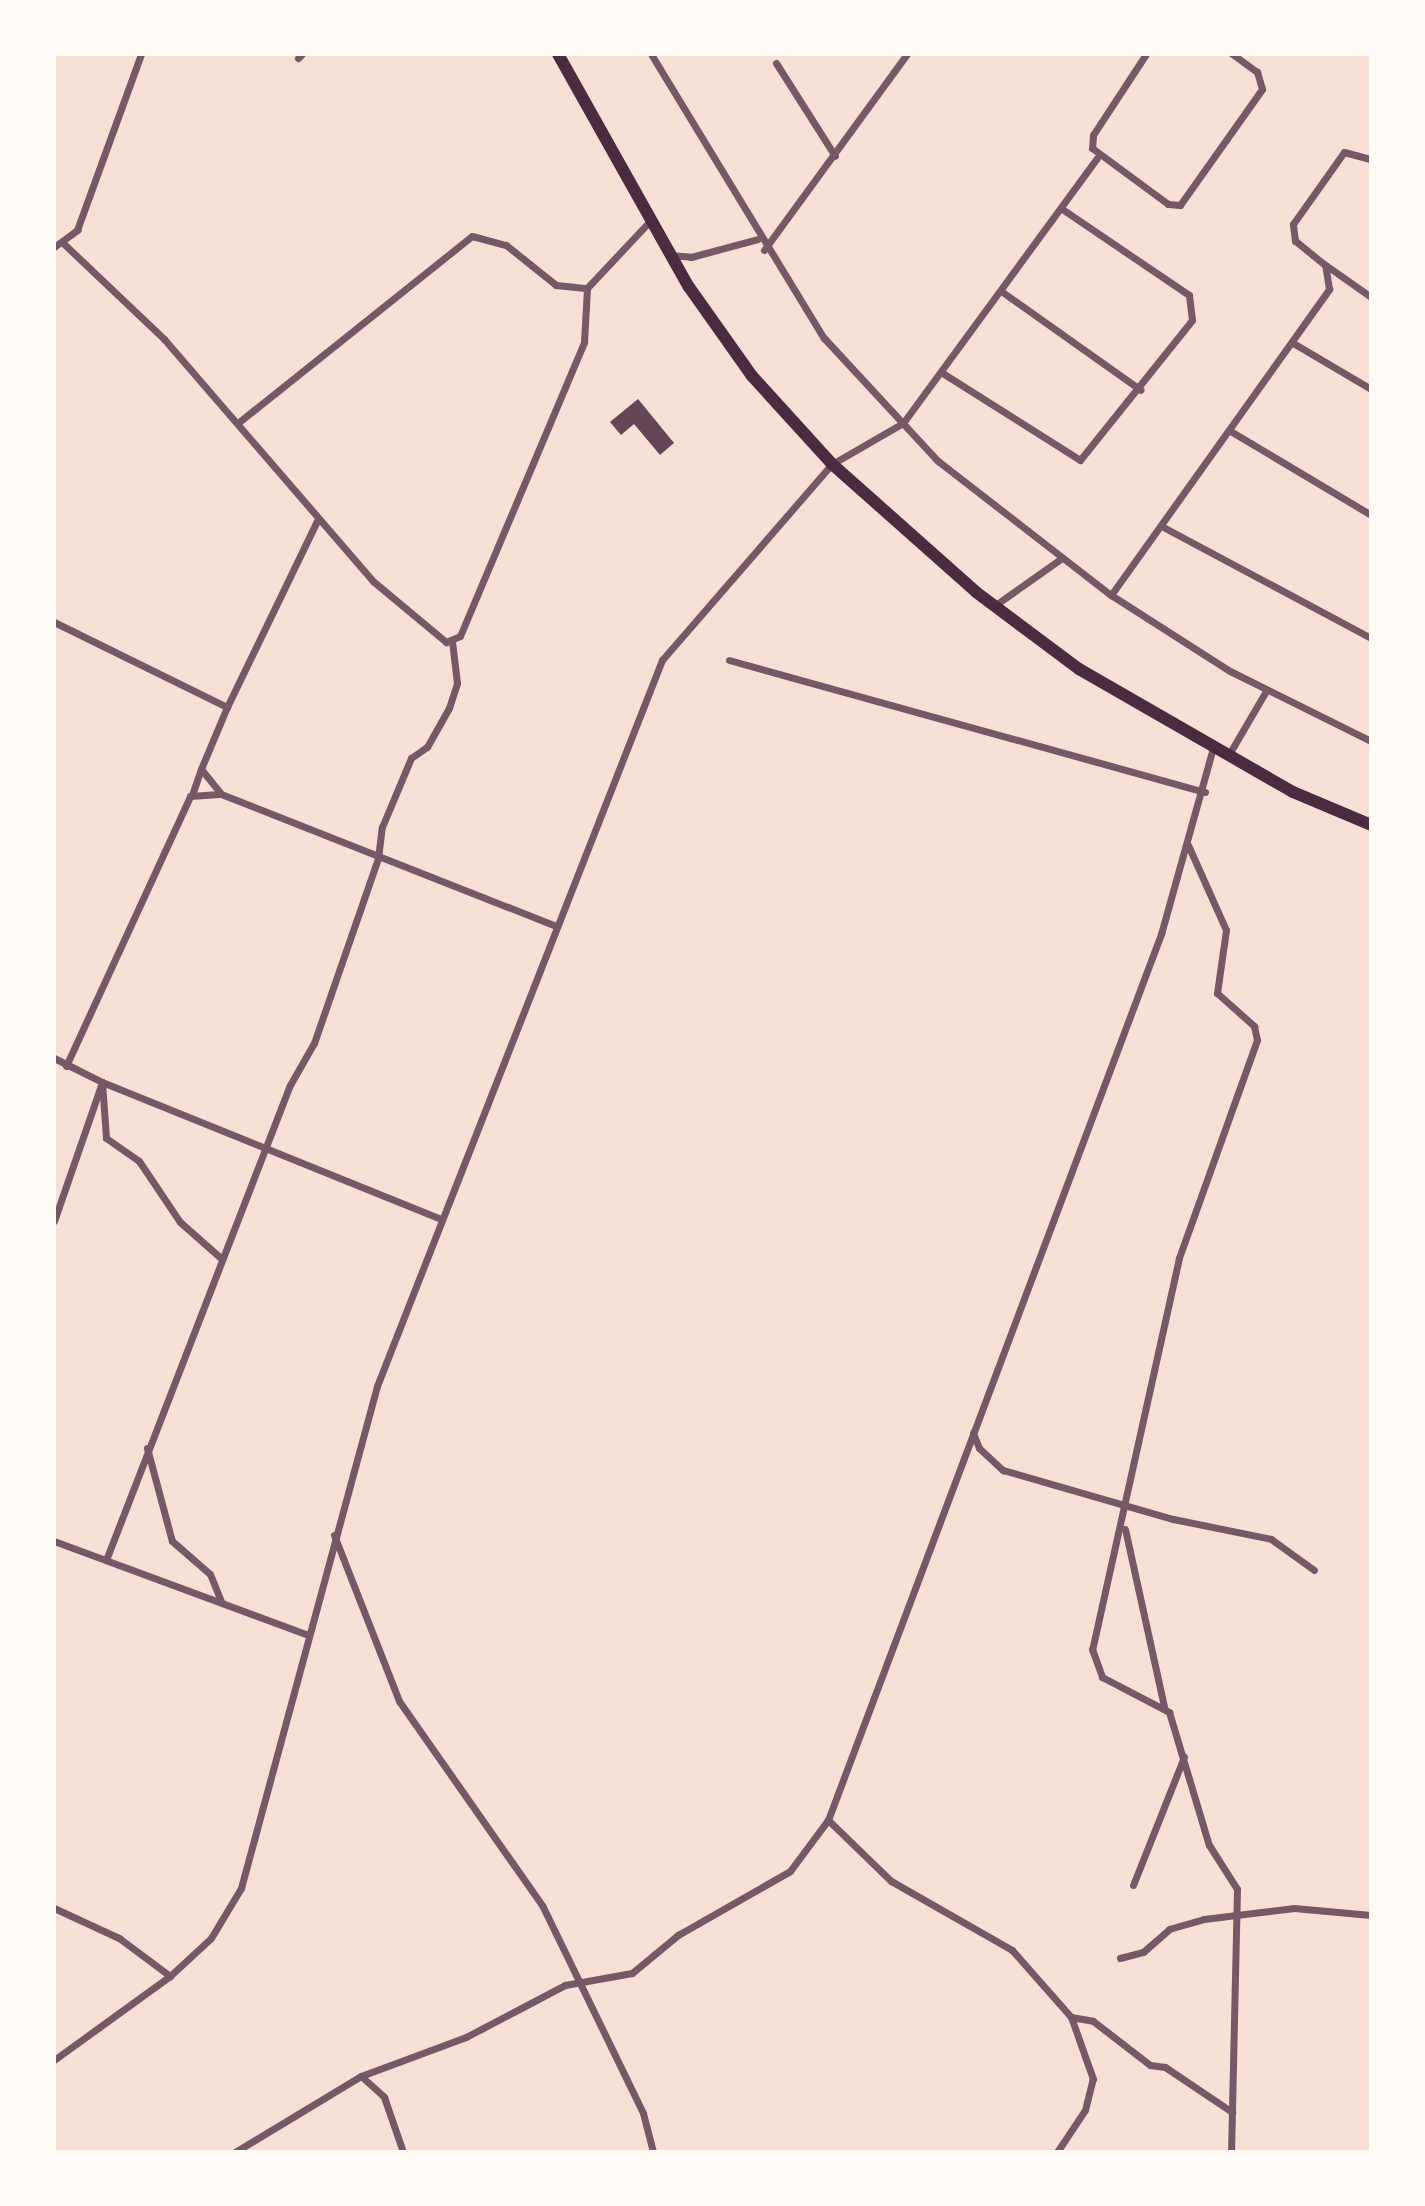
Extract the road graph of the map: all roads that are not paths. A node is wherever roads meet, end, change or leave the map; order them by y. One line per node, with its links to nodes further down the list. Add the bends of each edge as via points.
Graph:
1 (141, 54): 14 (street, via 77,230)
2 (558, 54): 12 (highway)
3 (651, 54): 13 (street)
4 (907, 54): 8 (street)
5 (1146, 54): 9 (street, via 1093,135)
6 (1232, 54): 9 (street, via 1257,72 1262,89 1180,205)
7 (776, 63): 8 (street)
8 (835, 156): 16 (street)
9 (1097, 158): 11 (street)
10 (1371, 159): 18 (street, via 1344,152 1293,224 1295,241)
11 (1062, 209): 20 (street); 25 (street, via 1189,295 1195,307)
12 (648, 223): 17 (highway); 19 (street)
13 (758, 239): 16 (street); 17 (street, via 691,257)
14 (64, 244): 15 (street); 26 (street)
15 (54, 247)
16 (764, 250): 27 (street, via 824,338)
17 (668, 254): 29 (highway, via 752,376)
18 (1325, 265): 21 (street); 22 (street, via 1329,289)
19 (587, 288): 26 (street, via 556,285 506,245 472,236); 38 (street, via 584,342)
20 (1001, 291): 23 (street); 25 (street)
21 (1371, 297)
22 (1293, 343): 24 (street); 28 (street)
23 (944, 374): 25 (street, via 1073,460 1087,457); 27 (street)
24 (1371, 389)
25 (1141, 390)
26 (239, 422): 31 (street)
27 (903, 423): 29 (street); 33 (street, via 938,461)
28 (1232, 432): 30 (street); 32 (street)
29 (832, 464): 35 (highway); 52 (street, via 672,643)
30 (1371, 515)
31 (317, 521): 38 (street, via 423,625); 41 (street)
32 (1165, 528): 34 (street); 37 (street)
33 (1059, 560): 34 (street); 35 (street)
34 (1111, 595): 40 (street)
35 (994, 606): 43 (highway, via 1079,669)
36 (55, 624): 41 (street)
37 (1371, 638)
38 (452, 641): 51 (street, via 453,697 427,747 408,763 382,827)
39 (729, 660): 47 (street)
40 (1266, 691): 42 (street); 44 (street)
41 (227, 707): 45 (street)
42 (1371, 741)
43 (1213, 748): 44 (highway); 47 (street)
44 (1228, 756): 49 (highway)
45 (201, 769): 46 (street); 48 (street)
46 (193, 792): 48 (street); 54 (street)
47 (1205, 792): 50 (street)
48 (221, 794): 51 (street)
49 (1367, 821)
50 (1188, 845): 60 (street); 62 (street, via 1226,930 1217,993 1254,1026 1257,1040 1179,1258)
51 (378, 858): 52 (street); 56 (street, via 314,1043)
52 (554, 925): 57 (street)
53 (54, 1058): 54 (street)
54 (66, 1066): 55 (street)
55 (102, 1082): 56 (street); 58 (street); 59 (street, via 106,1138 139,1161 180,1222)
56 (266, 1148): 57 (street); 59 (street)
57 (439, 1218): 64 (street, via 377,1386)
58 (54, 1221)
59 (222, 1259): 61 (street)
60 (973, 1433): 62 (street, via 986,1457 1003,1470); 72 (street)
61 (147, 1448): 66 (street); 68 (street, via 172,1541 210,1574)
62 (1129, 1504): 63 (street); 67 (street, via 1271,1539)
63 (1124, 1525): 70 (street); 70 (street, via 1092,1649 1102,1677)
64 (334, 1535): 69 (street); 79 (street, via 399,1701 498,1836)
65 (54, 1541): 66 (street)
66 (106, 1560): 68 (street)
67 (1314, 1570)
68 (222, 1603): 69 (street)
69 (306, 1634): 78 (street, via 241,1888 211,1938)
70 (1164, 1706): 71 (street)
71 (1185, 1755): 73 (street); 76 (street, via 1209,1845 1235,1882)
72 (828, 1820): 79 (street, via 774,1883 678,1935 632,1973); 80 (street, via 891,1881 1012,1950)
73 (1133, 1885)
74 (54, 1908): 78 (street, via 119,1938)
75 (1371, 1915): 76 (street, via 1294,1908)
76 (1240, 1916): 77 (street, via 1169,1929 1143,1952); 83 (street)
77 (1120, 1958)
78 (170, 1976): 81 (street)
79 (582, 1983): 82 (street, via 548,1992 466,2037); 86 (street, via 643,2113)
80 (1071, 2017): 83 (street, via 1093,2021 1150,2065 1165,2067); 87 (street, via 1093,2079 1085,2110)
81 (54, 2060)
82 (361, 2076): 84 (street); 85 (street, via 384,2097)
83 (1232, 2112): 88 (street)
84 (235, 2152)
85 (403, 2152)
86 (653, 2152)
87 (1057, 2152)
88 (1231, 2152)

